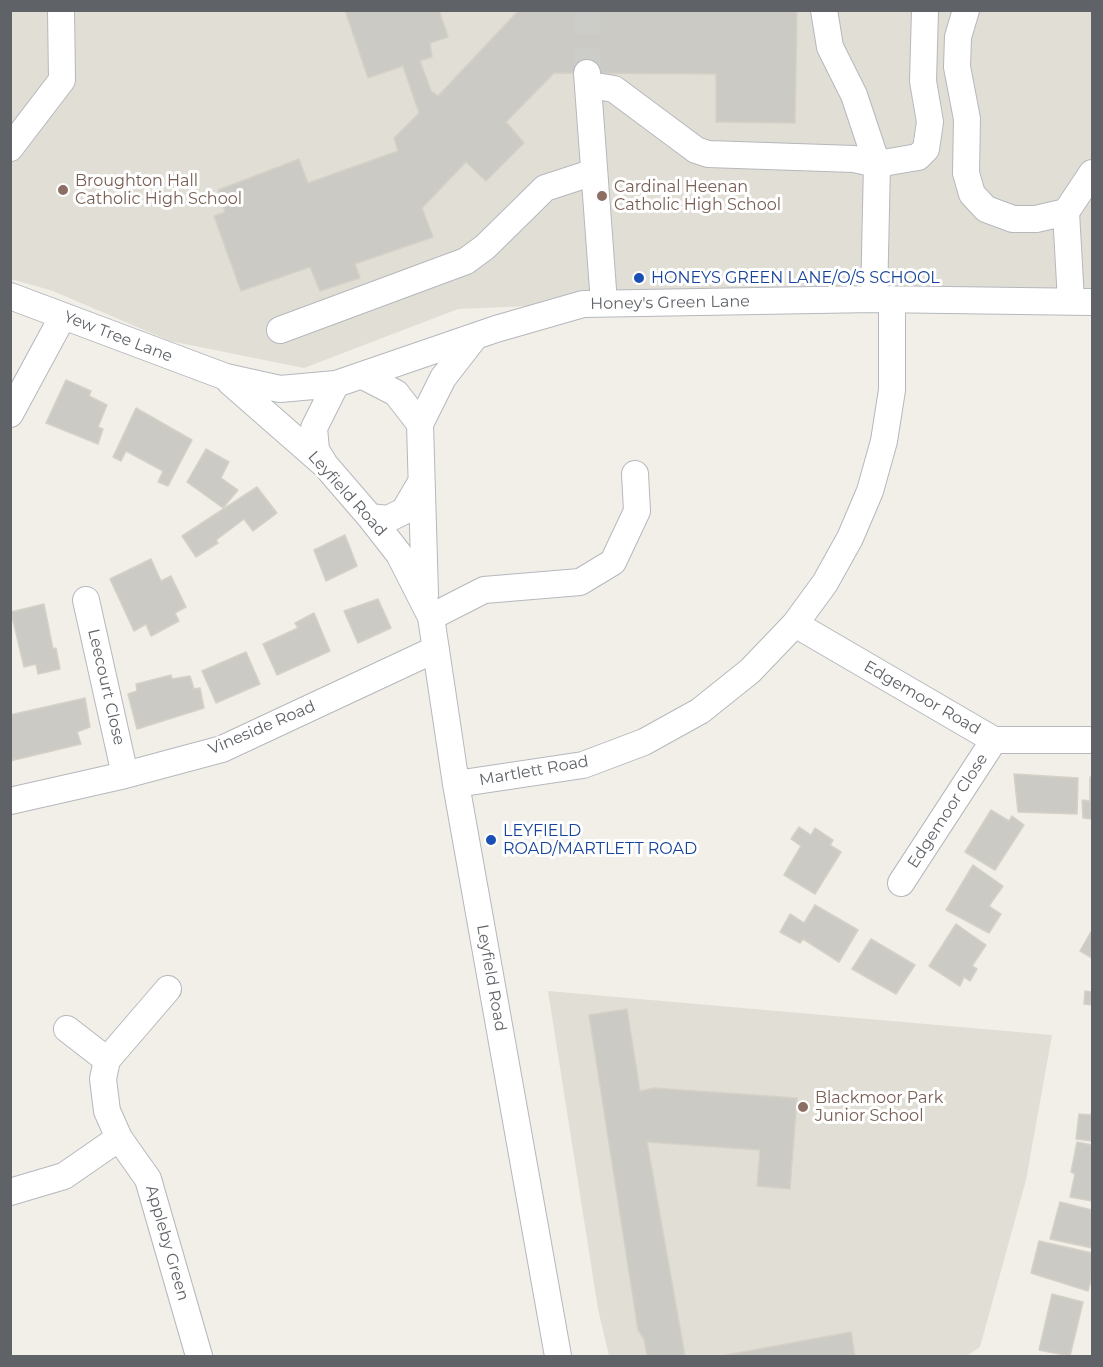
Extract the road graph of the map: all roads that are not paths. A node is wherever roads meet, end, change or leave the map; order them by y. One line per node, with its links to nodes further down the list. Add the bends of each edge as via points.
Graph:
1 (62, 10): 5 (street, via 62,80)
2 (824, 10): 6 (street, Martlett Road, via 831,47 854,95)
3 (925, 10): 6 (street, via 923,81 930,122 926,149 918,157)
4 (966, 10): 9 (street, via 958,37 957,67 967,120 966,172 972,194 986,209 1013,219)
5 (10, 147)
6 (877, 164): 7 (street, via 854,159 708,154 696,150 614,89 588,79); 11 (street, Martlett Road)
7 (594, 172): 13 (street); 15 (street, via 544,188 466,261)
8 (1092, 173): 9 (street)
9 (1066, 213): 12 (street)
10 (10, 296): 14 (street, Yew Tree Lane)
11 (883, 299): 12 (street, Honey's Green Lane); 13 (street, Honey's Green Lane); 28 (street, Martlett Road, via 892,390 884,441 870,490 840,556)
12 (1082, 301)
13 (604, 303): 16 (street, Honey's Green Lane, via 573,306)
14 (63, 316): 18 (street, Yew Tree Lane); 20 (street)
15 (280, 330)
16 (475, 337): 17 (street, Honey's Green Lane); 21 (street, via 443,378)
17 (363, 376): 19 (street, Honey's Green Lane); 21 (street, via 396,393)
18 (226, 378): 19 (street, Honey's Green Lane, via 280,389); 22 (street, Leyfield Road)
19 (336, 384): 22 (street, via 314,428 316,450)
20 (10, 414)
21 (420, 424): 24 (street, Leyfield Road)
22 (326, 466): 25 (street, Leyfield Road)
23 (635, 474): 27 (street, via 637,510 613,562 580,582 484,590)
24 (421, 482): 25 (street, via 404,511 388,519); 27 (street, Leyfield Road)
25 (370, 518): 27 (street, Leyfield Road, via 399,554)
26 (86, 600): 32 (street, Leecourt Close)
27 (428, 609): 29 (street, Leyfield Road)
28 (795, 624): 30 (street, Edgemoor Road); 33 (street, Martlett Road, via 750,671 700,711 644,742 583,765)
29 (436, 649): 32 (street, Vineside Road, via 222,749); 33 (street, Leyfield Road)
30 (994, 740): 31 (street, Edgemoor Road); 35 (street, Edgemoor Close)
31 (1092, 740)
32 (125, 775): 34 (street, Vineside Road)
33 (456, 784): 42 (street, Leyfield Road)
34 (10, 801)
35 (902, 883)
36 (168, 989): 38 (street)
37 (67, 1029): 38 (street)
38 (107, 1060): 39 (street, Appleby Green, via 104,1097)
39 (119, 1138): 40 (street, via 64,1176); 41 (street, Appleby Green, via 148,1179)
40 (10, 1191)
41 (199, 1356)
42 (558, 1356)

